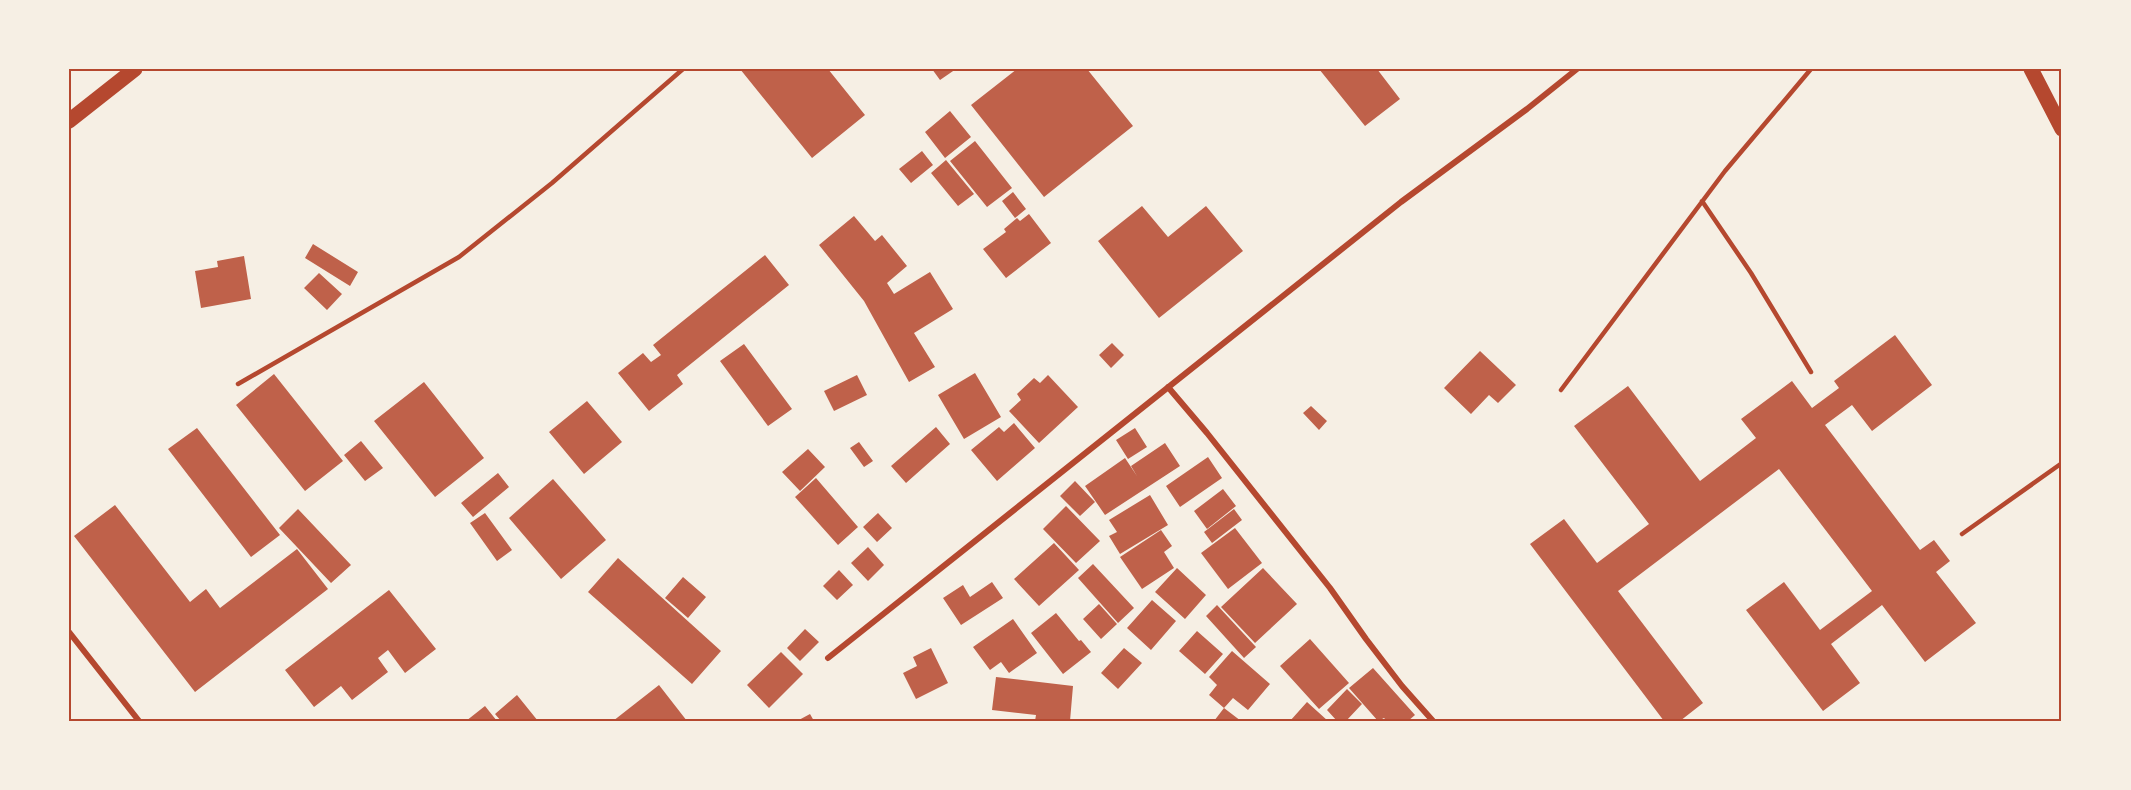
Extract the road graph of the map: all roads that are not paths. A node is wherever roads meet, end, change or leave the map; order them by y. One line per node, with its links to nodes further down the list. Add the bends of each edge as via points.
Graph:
1 (135, 69): 6 (main road)
2 (683, 69): 10 (lane, via 552,183 459,257)
3 (1577, 69): 11 (street, via 1401,202)
4 (1811, 69): 8 (lane)
5 (2031, 69): 7 (main road)
6 (69, 121)
7 (2062, 129)
8 (1702, 201): 9 (lane); 12 (lane)
9 (1811, 372)
10 (238, 384)
11 (1168, 387): 16 (street); 18 (street)
12 (1561, 390)
13 (2062, 463): 14 (lane)
14 (1962, 534)
15 (69, 632): 17 (street)
16 (828, 658)
17 (138, 721)
18 (1433, 721)

